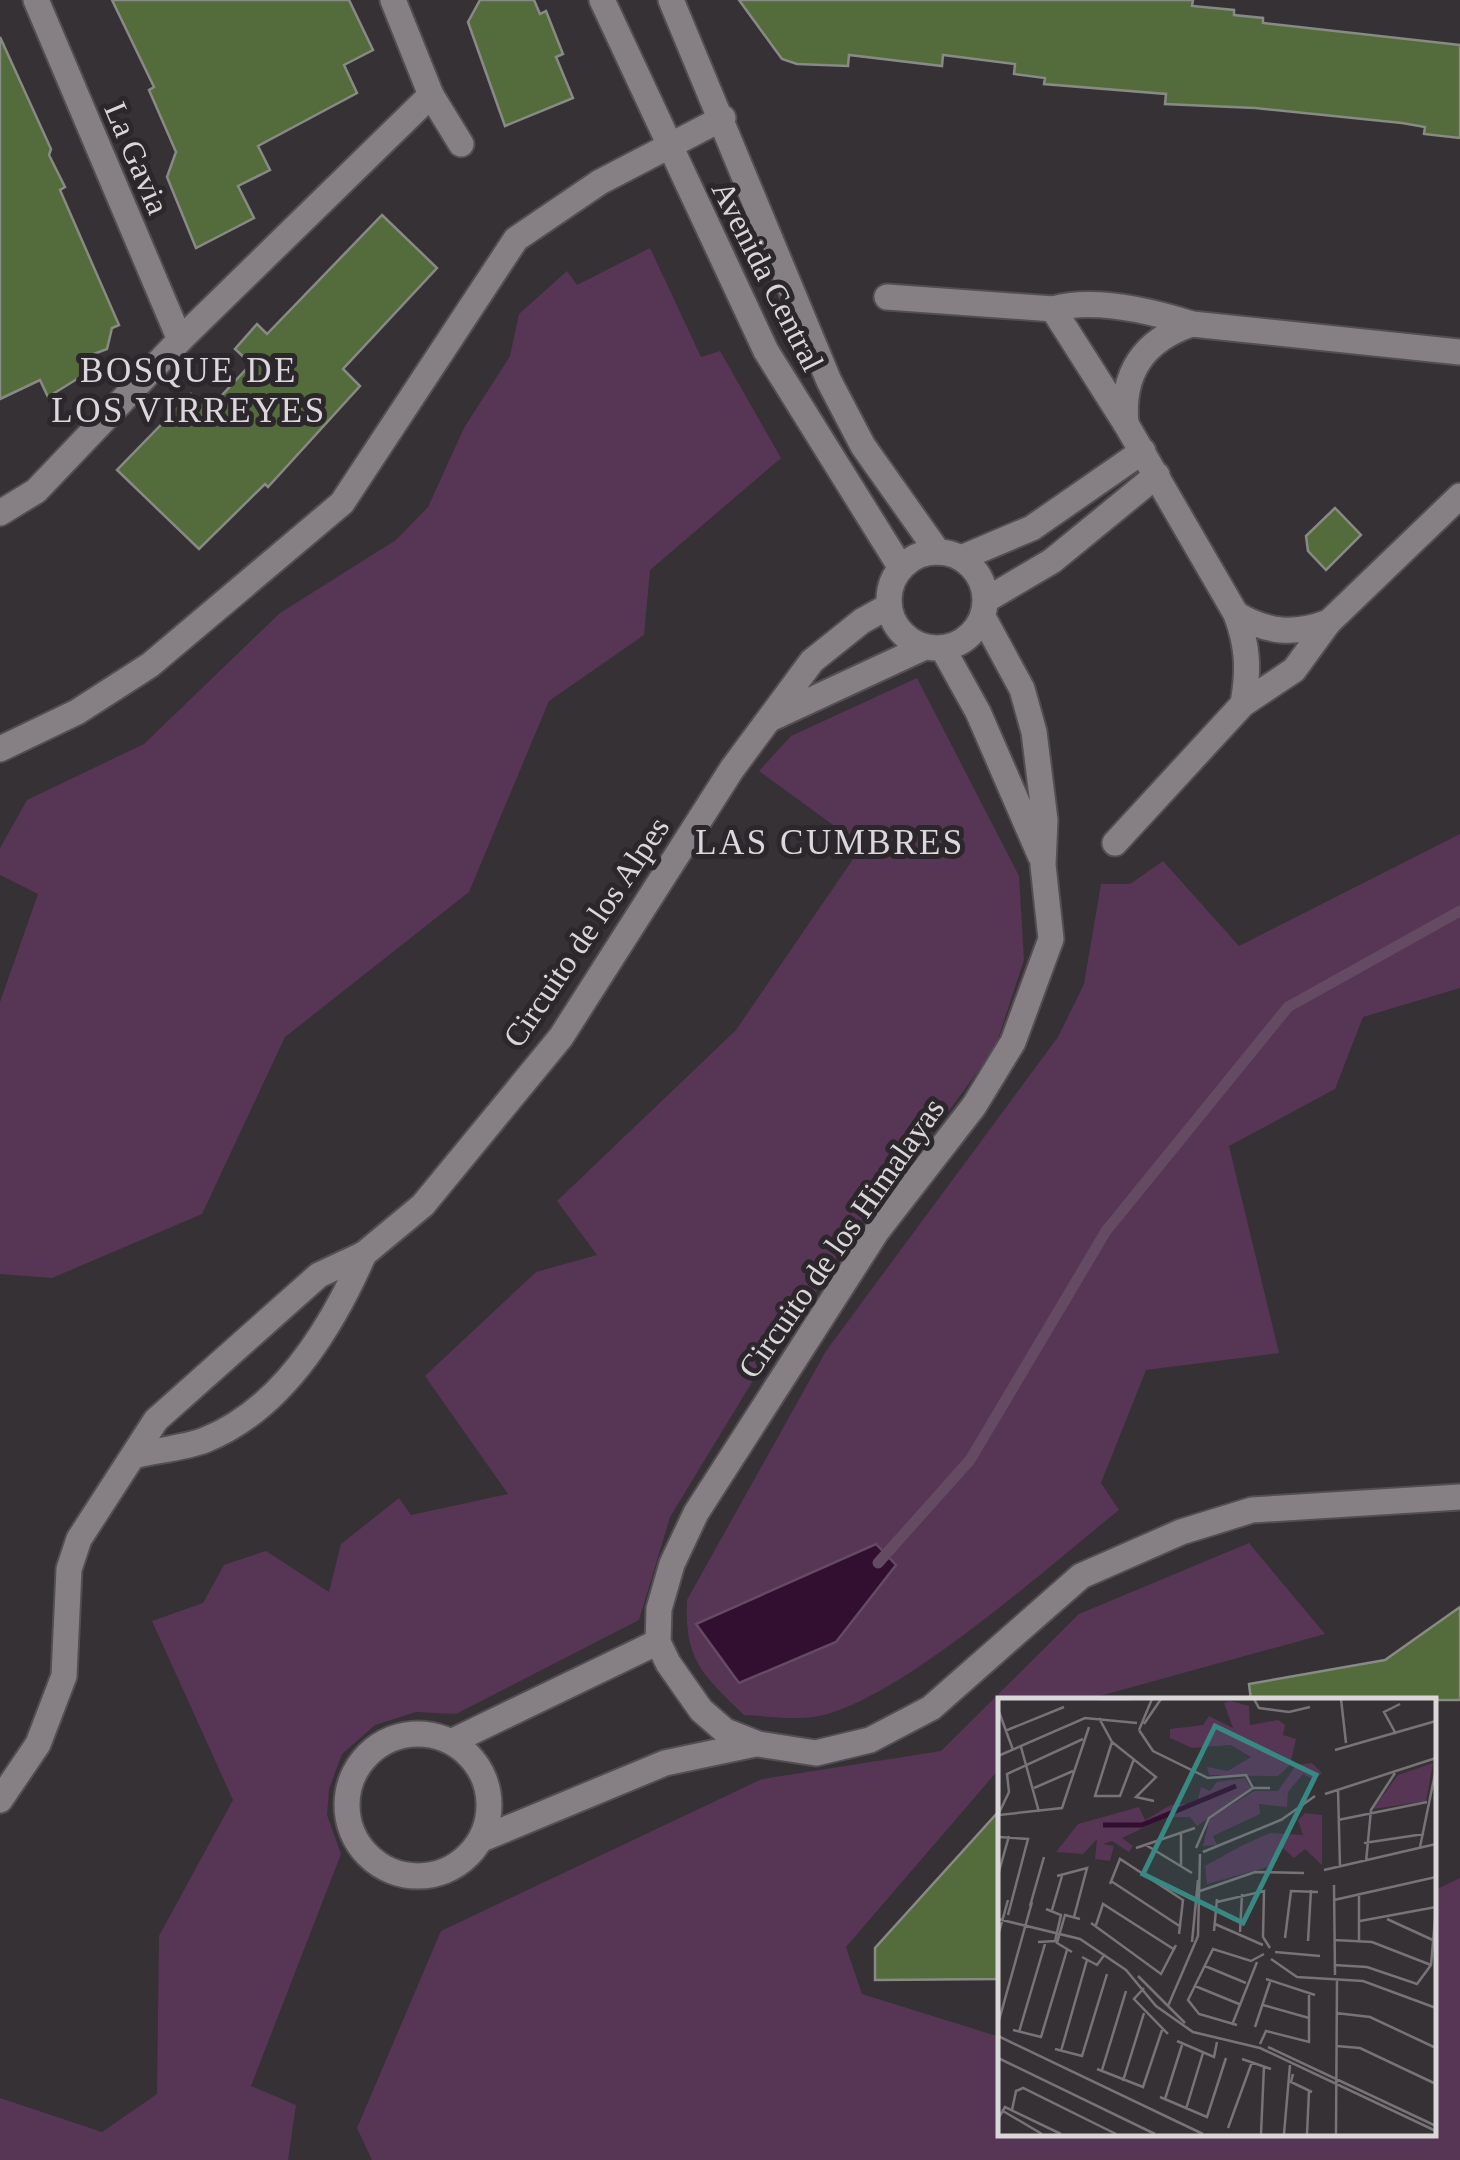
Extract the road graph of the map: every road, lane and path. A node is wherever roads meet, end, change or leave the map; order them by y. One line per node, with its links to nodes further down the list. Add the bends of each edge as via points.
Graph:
1 (36, 0): 12 (street, La Gavia)
2 (393, 0): 5 (street)
3 (671, 0): 6 (street, Avenida Central)
4 (605, 1): 8 (street, Avenida Central)
5 (431, 95): 7 (street); 12 (street)
6 (723, 118): 8 (street); 14 (street, Avenida Central)
7 (461, 144)
8 (667, 145): 15 (street, Avenida Central); 30 (street, via 516,239 342,503 150,665 77,712)
9 (886, 297): 10 (street)
10 (1053, 309): 11 (street, via 1072,304); 16 (street)
11 (1192, 324): 13 (street); 16 (street, via 1168,332 1133,367)
12 (180, 340): 20 (street, via 36,491)
13 (1460, 352)
14 (828, 381): 15 (street); 21 (street, Avenida Central, via 864,446)
15 (794, 400): 22 (street, Avenida Central)
16 (1126, 424): 17 (street)
17 (1142, 452): 18 (street); 21 (street, via 1032,528)
18 (1157, 475): 24 (street); 25 (street)
19 (1460, 496): 26 (street)
20 (0, 513)
21 (950, 555): 22 (street, via 918,556); 24 (street, via 983,583)
22 (901, 568): 23 (street, via 890,586)
23 (889, 606): 27 (street, via 907,639); 29 (street, Circuito de los Alpes, via 812,660)
24 (984, 608): 27 (street, via 974,632); 32 (street, Circuito de los Himalayas, via 1034,732 1044,805)
25 (1236, 614): 26 (street, via 1281,632); 28 (street, via 1248,658)
26 (1329, 622): 28 (street, via 1294,670)
27 (934, 648): 29 (street); 32 (street, Circuito de los Himalayas, via 1000,760)
28 (1243, 704): 31 (street)
29 (766, 722): 33 (street, Circuito de los Alpes, via 562,1037 422,1206)
30 (0, 749)
31 (1114, 843)
32 (1043, 865): 36 (street, Circuito de los Himalayas, via 1050,940 1013,1042 974,1106 878,1231 696,1513 672,1564)
33 (364, 1254): 34 (street, Circuito de los Alpes, via 318,1275 156,1420); 34 (street, Circuito de los Alpes, via 334,1320 255,1413 204,1440)
34 (136, 1455): 39 (street, Circuito de los Alpes, via 79,1539 69,1569 64,1676 38,1744)
35 (1460, 1497): 38 (street, via 1252,1510 1181,1532 1081,1576 930,1708 870,1740 816,1753)
36 (658, 1642): 37 (street); 38 (street, via 700,1710)
37 (453, 1741): 40 (street, via 474,1759 487,1784 490,1812); 40 (street, via 420,1732 388,1739 362,1759 347,1788 347,1822 362,1851 388,1871 420,1877 455,1865)
38 (758, 1744): 40 (street, via 664,1763)
39 (0, 1800)
40 (482, 1838)

